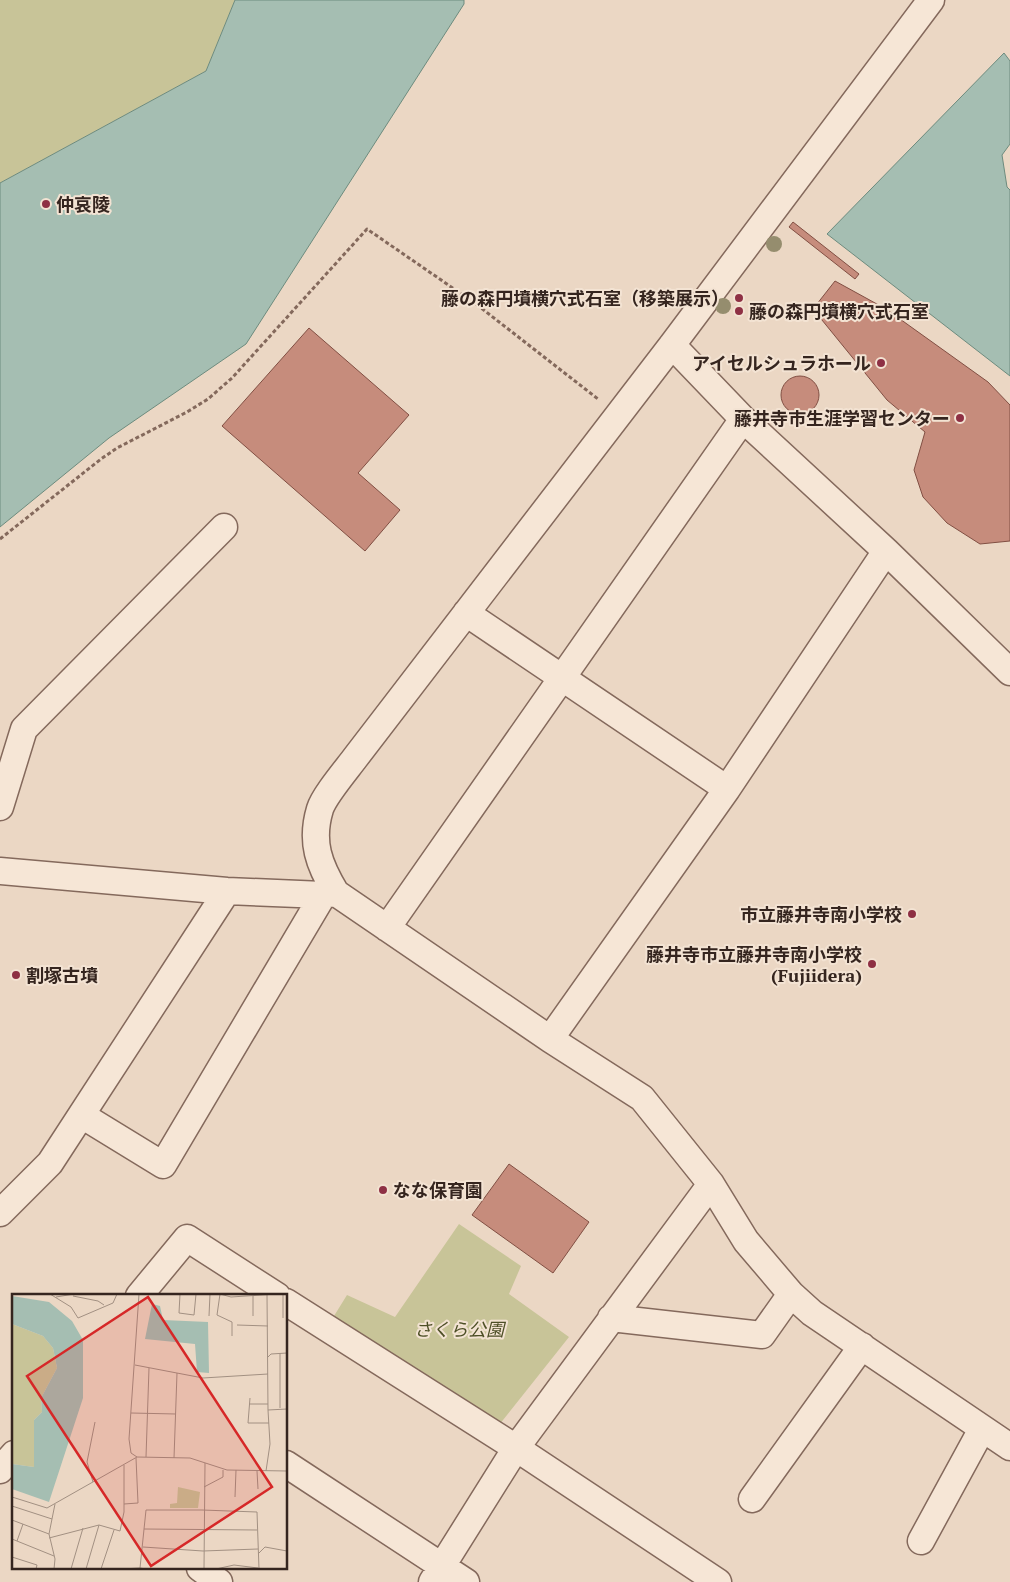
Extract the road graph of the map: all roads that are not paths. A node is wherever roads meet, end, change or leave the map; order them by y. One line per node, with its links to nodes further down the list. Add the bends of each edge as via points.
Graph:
1 (932, 0): 2 (street)
2 (672, 345): 3 (street); 6 (street)
3 (743, 418): 5 (street); 8 (street)
4 (224, 527): 10 (street, via 24,729)
5 (886, 551): 7 (street); 9 (street)
6 (466, 613): 8 (street); 13 (street, via 320,808 316,845)
7 (1010, 672)
8 (561, 678): 9 (street); 14 (street)
9 (727, 789): 15 (street)
10 (0, 807)
11 (0, 872): 12 (street)
12 (227, 890): 13 (street); 16 (street)
13 (330, 894): 14 (street); 16 (street, via 163,1165)
14 (387, 928): 15 (street)
15 (550, 1038): 17 (street, via 642,1098)
16 (82, 1116): 18 (street, via 50,1164)
17 (710, 1184): 21 (street, via 746,1240); 23 (street)
18 (0, 1213)
19 (141, 1294): 20 (street, via 187,1238)
20 (274, 1294)
21 (791, 1294): 23 (street, via 762,1335); 24 (street, via 812,1313)
22 (288, 1303): 27 (street)
23 (611, 1318): 27 (street)
24 (862, 1346): 25 (street); 31 (street)
25 (982, 1428): 26 (street); 32 (street)
26 (1010, 1447)
27 (516, 1448): 34 (street); 37 (street)
28 (12, 1456): 30 (street)
29 (288, 1465): 34 (street)
30 (0, 1470)
31 (752, 1499)
32 (921, 1541)
33 (203, 1570): 35 (street)
34 (437, 1574): 36 (street)
35 (219, 1582)
36 (466, 1582)
37 (718, 1582)

